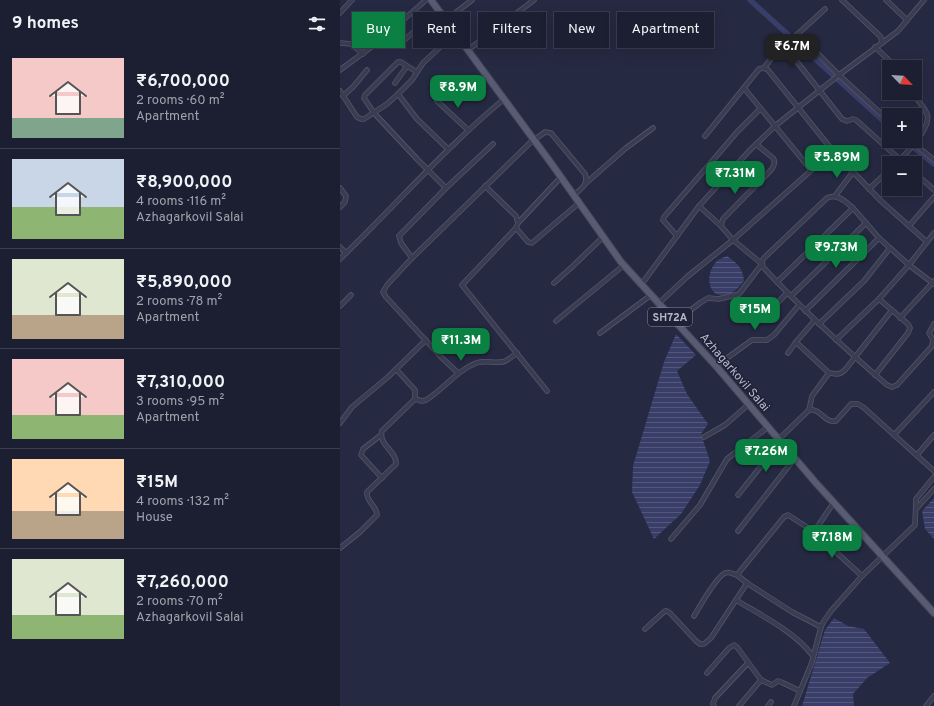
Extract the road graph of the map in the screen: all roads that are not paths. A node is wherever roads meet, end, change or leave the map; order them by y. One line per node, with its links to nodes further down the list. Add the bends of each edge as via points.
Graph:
1 (352, 0): 12 (street)
2 (426, 0): 22 (street)
3 (431, 0): 10 (main road, Azhagarkovil Salai / SH72A)
4 (472, 0): 11 (street)
5 (534, 0): 21 (street)
6 (842, 0): 17 (street, via 880,36)
7 (886, 0): 13 (street)
8 (924, 0): 13 (street)
9 (825, 9): 14 (street)
10 (439, 10): 15 (street)
11 (456, 12)
12 (340, 13)
13 (907, 20): 17 (street, via 894,35)
14 (797, 36): 18 (street); 29 (street)
15 (405, 39)
16 (340, 43): 22 (street, via 350,44)
17 (882, 43): 19 (street)
18 (789, 44): 25 (street, via 773,56); 32 (street, via 790,52)
19 (875, 47): 23 (street); 29 (street)
20 (439, 48): 28 (street)
21 (468, 50): 36 (main road, Azhagarkovil Salai / SH72A)
22 (363, 54): 26 (street)
23 (889, 60)
24 (407, 66): 28 (street); 30 (street); 41 (street, via 398,62 364,97)
25 (764, 68): 31 (street, via 759,69); 39 (street)
26 (340, 70)
27 (367, 70): 35 (street)
28 (417, 72): 34 (street)
29 (838, 76): 32 (street); 42 (street)
30 (395, 82)
31 (744, 88): 40 (street); 47 (street)
32 (820, 90): 39 (street); 55 (street, via 842,119 856,120)
33 (340, 91): 35 (street)
34 (398, 94): 41 (street); 53 (street, via 417,119)
35 (343, 96): 41 (street, via 359,119)
36 (504, 99): 45 (street); 48 (main road, Azhagarkovil Salai / SH72A)
37 (918, 100): 46 (street, via 928,120)
38 (437, 101): 45 (street)
39 (797, 108): 43 (street); 54 (street)
40 (760, 109): 43 (street); 83 (street, via 664,217)
41 (374, 113): 58 (street)
42 (882, 116)
43 (775, 126): 50 (street); 59 (street)
44 (653, 128): 64 (street)
45 (468, 130): 53 (street)
46 (922, 133)
47 (706, 136)
48 (534, 140): 62 (main road, Azhagarkovil Salai / SH72A); 64 (street, via 545,132 551,132 585,174); 65 (street)
49 (493, 144): 67 (street)
50 (756, 144): 74 (street); 79 (street, via 774,158 775,164 723,219)
51 (909, 148): 56 (street)
52 (918, 148): 57 (street)
53 (448, 149): 58 (street)
54 (833, 152): 59 (street); 60 (street)
55 (893, 156)
56 (902, 156)
57 (934, 160)
58 (428, 170): 67 (street); 90 (street)
59 (811, 170): 86 (street)
60 (853, 172): 68 (street); 71 (street)
61 (882, 177): 68 (street)
62 (561, 178): 70 (main road, Azhagarkovil Salai / SH72A); 77 (street)
63 (922, 179): 69 (street)
64 (585, 184): 70 (street)
65 (485, 186): 77 (street, via 516,216); 91 (street)
66 (340, 188): 75 (street, via 346,196)
67 (446, 188): 91 (street, via 399,236)
68 (869, 189): 80 (street)
69 (934, 190)
70 (574, 195): 73 (main road, Azhagarkovil Salai / SH72A)
71 (835, 196): 76 (street); 93 (street, via 827,198 764,258)
72 (934, 197): 80 (street)
73 (579, 203): 81 (street, via 532,243 528,242); 84 (main road, Azhagarkovil Salai / SH72A)
74 (699, 206): 79 (street); 83 (street)
75 (340, 207)
76 (853, 208): 78 (street); 97 (street)
77 (518, 223): 81 (street)
78 (866, 223): 85 (street); 103 (street)
79 (721, 226): 86 (street)
80 (909, 226): 87 (street)
81 (516, 228): 121 (street, via 462,285)
82 (934, 233): 87 (street)
83 (677, 236): 99 (street)
84 (603, 237): 94 (main road, Azhagarkovil Salai / SH72A); 96 (street)
85 (879, 238): 89 (street); 109 (street)
86 (733, 240): 93 (street); 105 (street)
87 (927, 242): 95 (street)
88 (340, 247): 90 (street)
89 (890, 248): 95 (street); 115 (street, via 864,282)
90 (346, 253): 92 (street)
91 (412, 258): 118 (street, via 383,292)
92 (340, 259)
93 (762, 264): 97 (street); 114 (street, via 738,294 719,299 708,298)
94 (624, 265): 99 (main road, Azhagarkovil Salai / SH72A); 113 (street)
95 (909, 265): 98 (street); 104 (street)
96 (554, 282)
97 (776, 282): 100 (street)
98 (934, 282): 110 (street)
99 (641, 285): 102 (main road, Azhagarkovil Salai / SH72A)
100 (787, 293): 103 (street); 111 (street)
101 (351, 295): 107 (street)
102 (650, 295): 105 (main road, Azhagarkovil Salai / SH72A); 117 (street)
103 (791, 296): 106 (street)
104 (879, 299): 108 (street); 119 (street)
105 (658, 304): 114 (main road, Azhagarkovil Salai / SH72A)
106 (799, 305): 109 (street); 124 (street, via 774,335 767,340 752,340)
107 (340, 306)
108 (892, 310): 110 (street); 123 (street)
109 (805, 311): 112 (street)
110 (900, 318): 128 (street, via 908,324 908,333)
111 (762, 319)
112 (815, 320): 115 (street); 120 (street)
113 (556, 321)
114 (675, 322): 124 (main road, Azhagarkovil Salai / SH72A)
115 (819, 324): 119 (street)
116 (934, 324): 128 (street, via 929,333 933,340 932,346 896,385 892,387)
117 (600, 333)
118 (426, 340): 125 (street); 127 (street)
119 (836, 340): 123 (street)
120 (796, 342): 122 (street); 126 (street)
121 (516, 353): 127 (street, via 506,361 485,361); 129 (street)
122 (788, 353)
123 (855, 357): 126 (street, via 841,373); 128 (street)
124 (716, 366): 132 (main road, Azhagarkovil Salai / SH72A)
125 (396, 369): 131 (street, via 415,390); 134 (street, via 352,407)
126 (830, 372): 133 (street, via 812,396)
127 (458, 373): 131 (street, via 426,400)
128 (875, 375)
129 (547, 391)
130 (934, 392): 137 (street)
131 (415, 399): 136 (street)
132 (749, 404): 135 (main road, Azhagarkovil Salai / SH72A); 139 (street, via 731,421)
133 (809, 410): 137 (street, via 817,410 833,422 851,404 858,404); 140 (street)
134 (340, 424)
135 (768, 427): 140 (main road, Azhagarkovil Salai / SH72A); 152 (street, via 727,459 700,505)
136 (381, 435): 145 (street, via 397,461); 145 (street, via 363,449 361,455)
137 (894, 435): 141 (street)
138 (934, 435): 141 (street)
139 (704, 437)
140 (780, 440): 142 (main road, Azhagarkovil Salai / SH72A); 147 (street)
141 (916, 455): 143 (street)
142 (795, 458): 148 (main road, Azhagarkovil Salai / SH72A); 151 (street)
143 (934, 471)
144 (934, 477): 149 (street, via 916,499)
145 (382, 478): 153 (street, via 367,495 377,515)
146 (934, 489): 149 (street)
147 (738, 495)
148 (834, 502): 150 (street); 154 (main road, Azhagarkovil Salai / SH72A)
149 (916, 509): 154 (street, via 915,525)
150 (812, 530): 155 (street, via 786,516); 156 (street)
151 (738, 531)
152 (670, 539)
153 (340, 548)
154 (884, 556): 156 (street); 159 (main road, Azhagarkovil Salai / SH72A)
155 (737, 575): 157 (street); 160 (street, via 730,572 718,578)
156 (862, 576): 161 (street, via 831,611)
157 (747, 583): 158 (street); 161 (street)
158 (736, 600): 162 (street, via 711,638 704,644 696,641 669,611 665,611); 163 (street, via 787,632)
159 (934, 613)
160 (694, 616)
161 (821, 627): 163 (street)
162 (645, 629)
163 (813, 656): 167 (street)
164 (748, 663): 165 (street, via 737,647 731,646); 166 (street); 169 (street, via 715,698)
165 (707, 673)
166 (761, 680): 167 (street, via 772,685 778,681); 170 (street)
167 (800, 691): 171 (street)
168 (934, 696): 172 (street)
169 (714, 706)
170 (739, 706)
171 (794, 706)
172 (926, 706)

